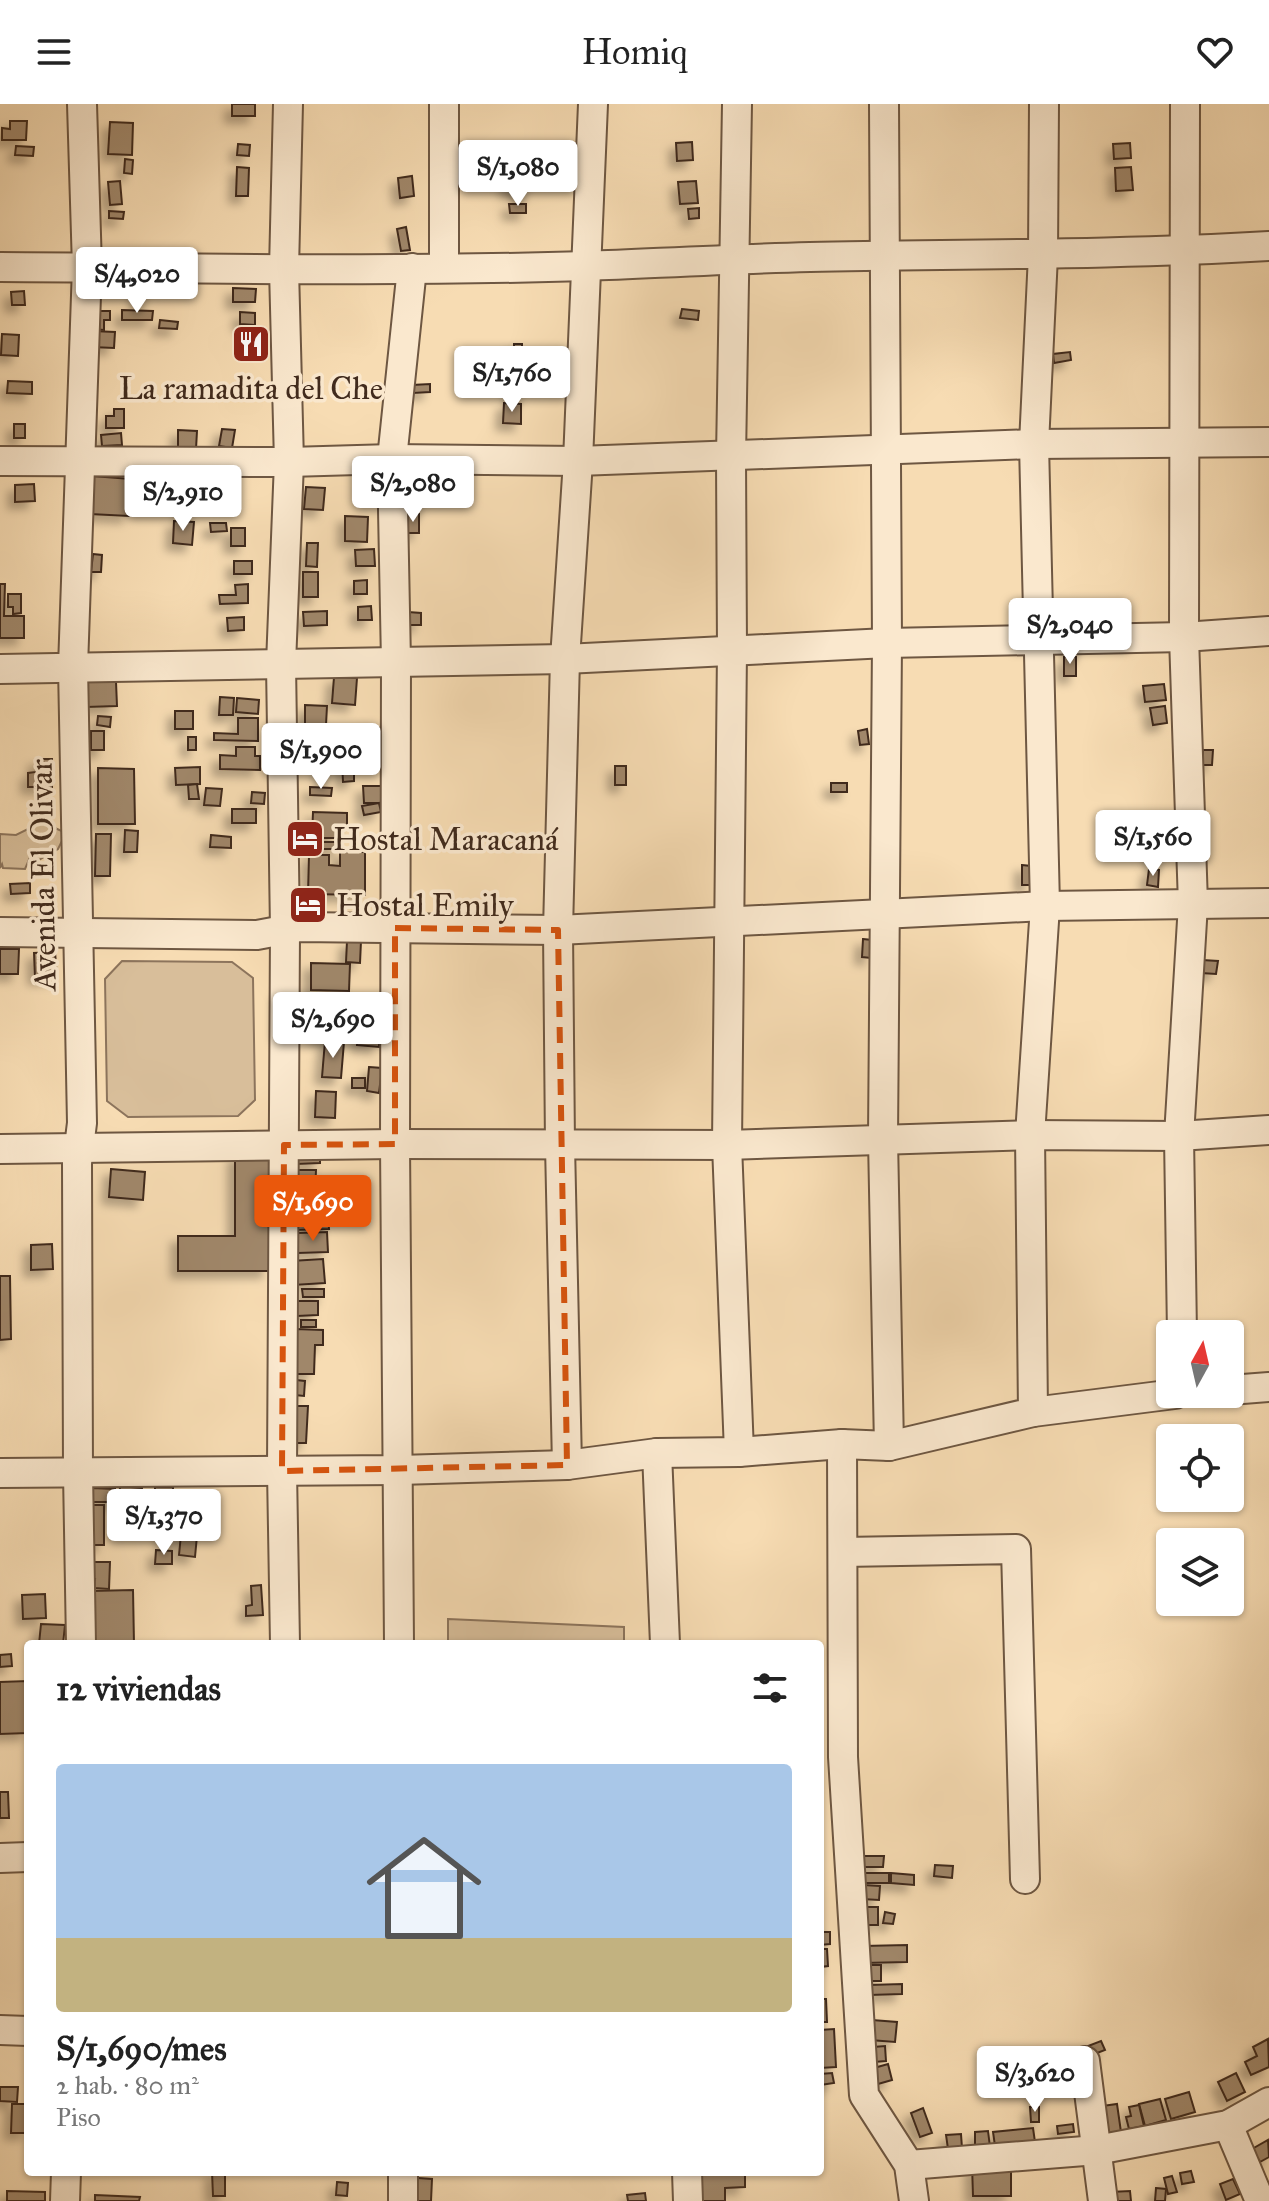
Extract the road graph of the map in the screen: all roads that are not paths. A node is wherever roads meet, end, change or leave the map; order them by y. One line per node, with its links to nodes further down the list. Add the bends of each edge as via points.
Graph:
1 (82, 104): 16 (street, Avenida El Olivar)
2 (288, 104): 19 (street)
3 (444, 104): 18 (street)
4 (593, 104): 14 (street)
5 (737, 104): 13 (street)
6 (884, 104): 12 (street)
7 (1044, 104): 11 (street)
8 (1185, 104): 10 (street)
9 (1269, 246): 10 (street)
10 (1183, 251): 11 (street); 22 (street)
11 (1043, 255): 12 (street); 21 (street)
12 (886, 256): 13 (street); 23 (street)
13 (735, 259): 14 (street); 24 (street)
14 (587, 266): 18 (street); 28 (street)
15 (0, 267): 16 (street)
16 (87, 267): 19 (street); 27 (street, Avenida El Olivar)
17 (412, 268): 18 (street); 19 (street); 25 (street)
18 (444, 268)
19 (284, 269): 29 (street)
20 (1269, 442): 22 (street)
21 (1034, 444): 22 (street); 23 (street); 32 (street)
22 (1185, 444): 31 (street)
23 (886, 451): 24 (street); 33 (street)
24 (731, 457): 28 (street); 34 (street)
25 (392, 459): 28 (street); 29 (street); 36 (street)
26 (0, 461): 27 (street)
27 (82, 461): 29 (street); 38 (street, Avenida El Olivar)
28 (578, 461): 35 (street)
29 (289, 462): 37 (street)
30 (1269, 631): 31 (street)
31 (1184, 637): 32 (street); 41 (street)
32 (1039, 640): 33 (street); 42 (street)
33 (887, 643): 34 (street); 43 (street)
34 (732, 650): 35 (street); 44 (street)
35 (565, 659): 36 (street); 47 (street)
36 (396, 662): 37 (street); 45 (street)
37 (281, 664): 38 (street); 46 (street)
38 (73, 667): 39 (street); 49 (street, Avenida El Olivar)
39 (0, 669)
40 (1269, 903): 41 (street)
41 (1193, 904): 42 (street); 52 (street)
42 (1045, 906): 43 (street); 51 (street)
43 (885, 914): 44 (street); 53 (street)
44 (729, 922): 47 (street); 57 (street)
45 (395, 928): 46 (street); 47 (street); 54 (street)
46 (285, 930): 49 (street, via 257,935); 55 (street)
47 (558, 930): 56 (street)
48 (0, 932): 49 (street)
49 (78, 933): 58 (street, Avenida El Olivar)
50 (1269, 1130): 52 (street)
51 (1030, 1135): 52 (street); 53 (street); 64 (street)
52 (1179, 1136): 60 (street)
53 (883, 1139): 57 (street); 66 (street)
54 (395, 1144): 55 (street); 56 (street); 70 (street)
55 (284, 1145): 58 (street); 71 (street)
56 (560, 1145): 57 (street); 69 (street)
57 (727, 1145): 67 (street)
58 (79, 1148): 59 (street); 73 (street, Avenida El Olivar)
59 (0, 1149)
60 (1182, 1320)
61 (1269, 1387): 62 (street)
62 (1244, 1389)
63 (1156, 1396): 64 (street)
64 (1033, 1412): 66 (street)
65 (842, 1444): 66 (street); 67 (street); 74 (street)
66 (889, 1446)
67 (739, 1452): 68 (street)
68 (657, 1453): 69 (street); 78 (street)
69 (567, 1465): 70 (street)
70 (399, 1470): 71 (street); 77 (street)
71 (282, 1471): 73 (street); 76 (street)
72 (0, 1473): 73 (street)
73 (78, 1473): 75 (street, Avenida El Olivar)
74 (843, 1552): 81 (street, via 1016,1549); 88 (street, via 843,1757 864,2095)
75 (81, 1640)
76 (285, 1640)
77 (399, 1640)
78 (665, 1640)
79 (24, 1857): 80 (street)
80 (0, 1858)
81 (1025, 1879)
82 (0, 2030): 83 (street)
83 (24, 2031)
84 (1085, 2061): 87 (street)
85 (1269, 2102): 86 (street)
86 (1228, 2125): 87 (street); 97 (street)
87 (1097, 2150): 88 (street); 96 (street)
88 (909, 2165): 95 (street)
89 (66, 2176): 92 (street)
90 (403, 2176): 93 (street)
91 (687, 2176): 94 (street)
92 (65, 2201)
93 (403, 2201)
94 (688, 2201)
95 (914, 2201)
96 (1103, 2201)
97 (1260, 2201)

